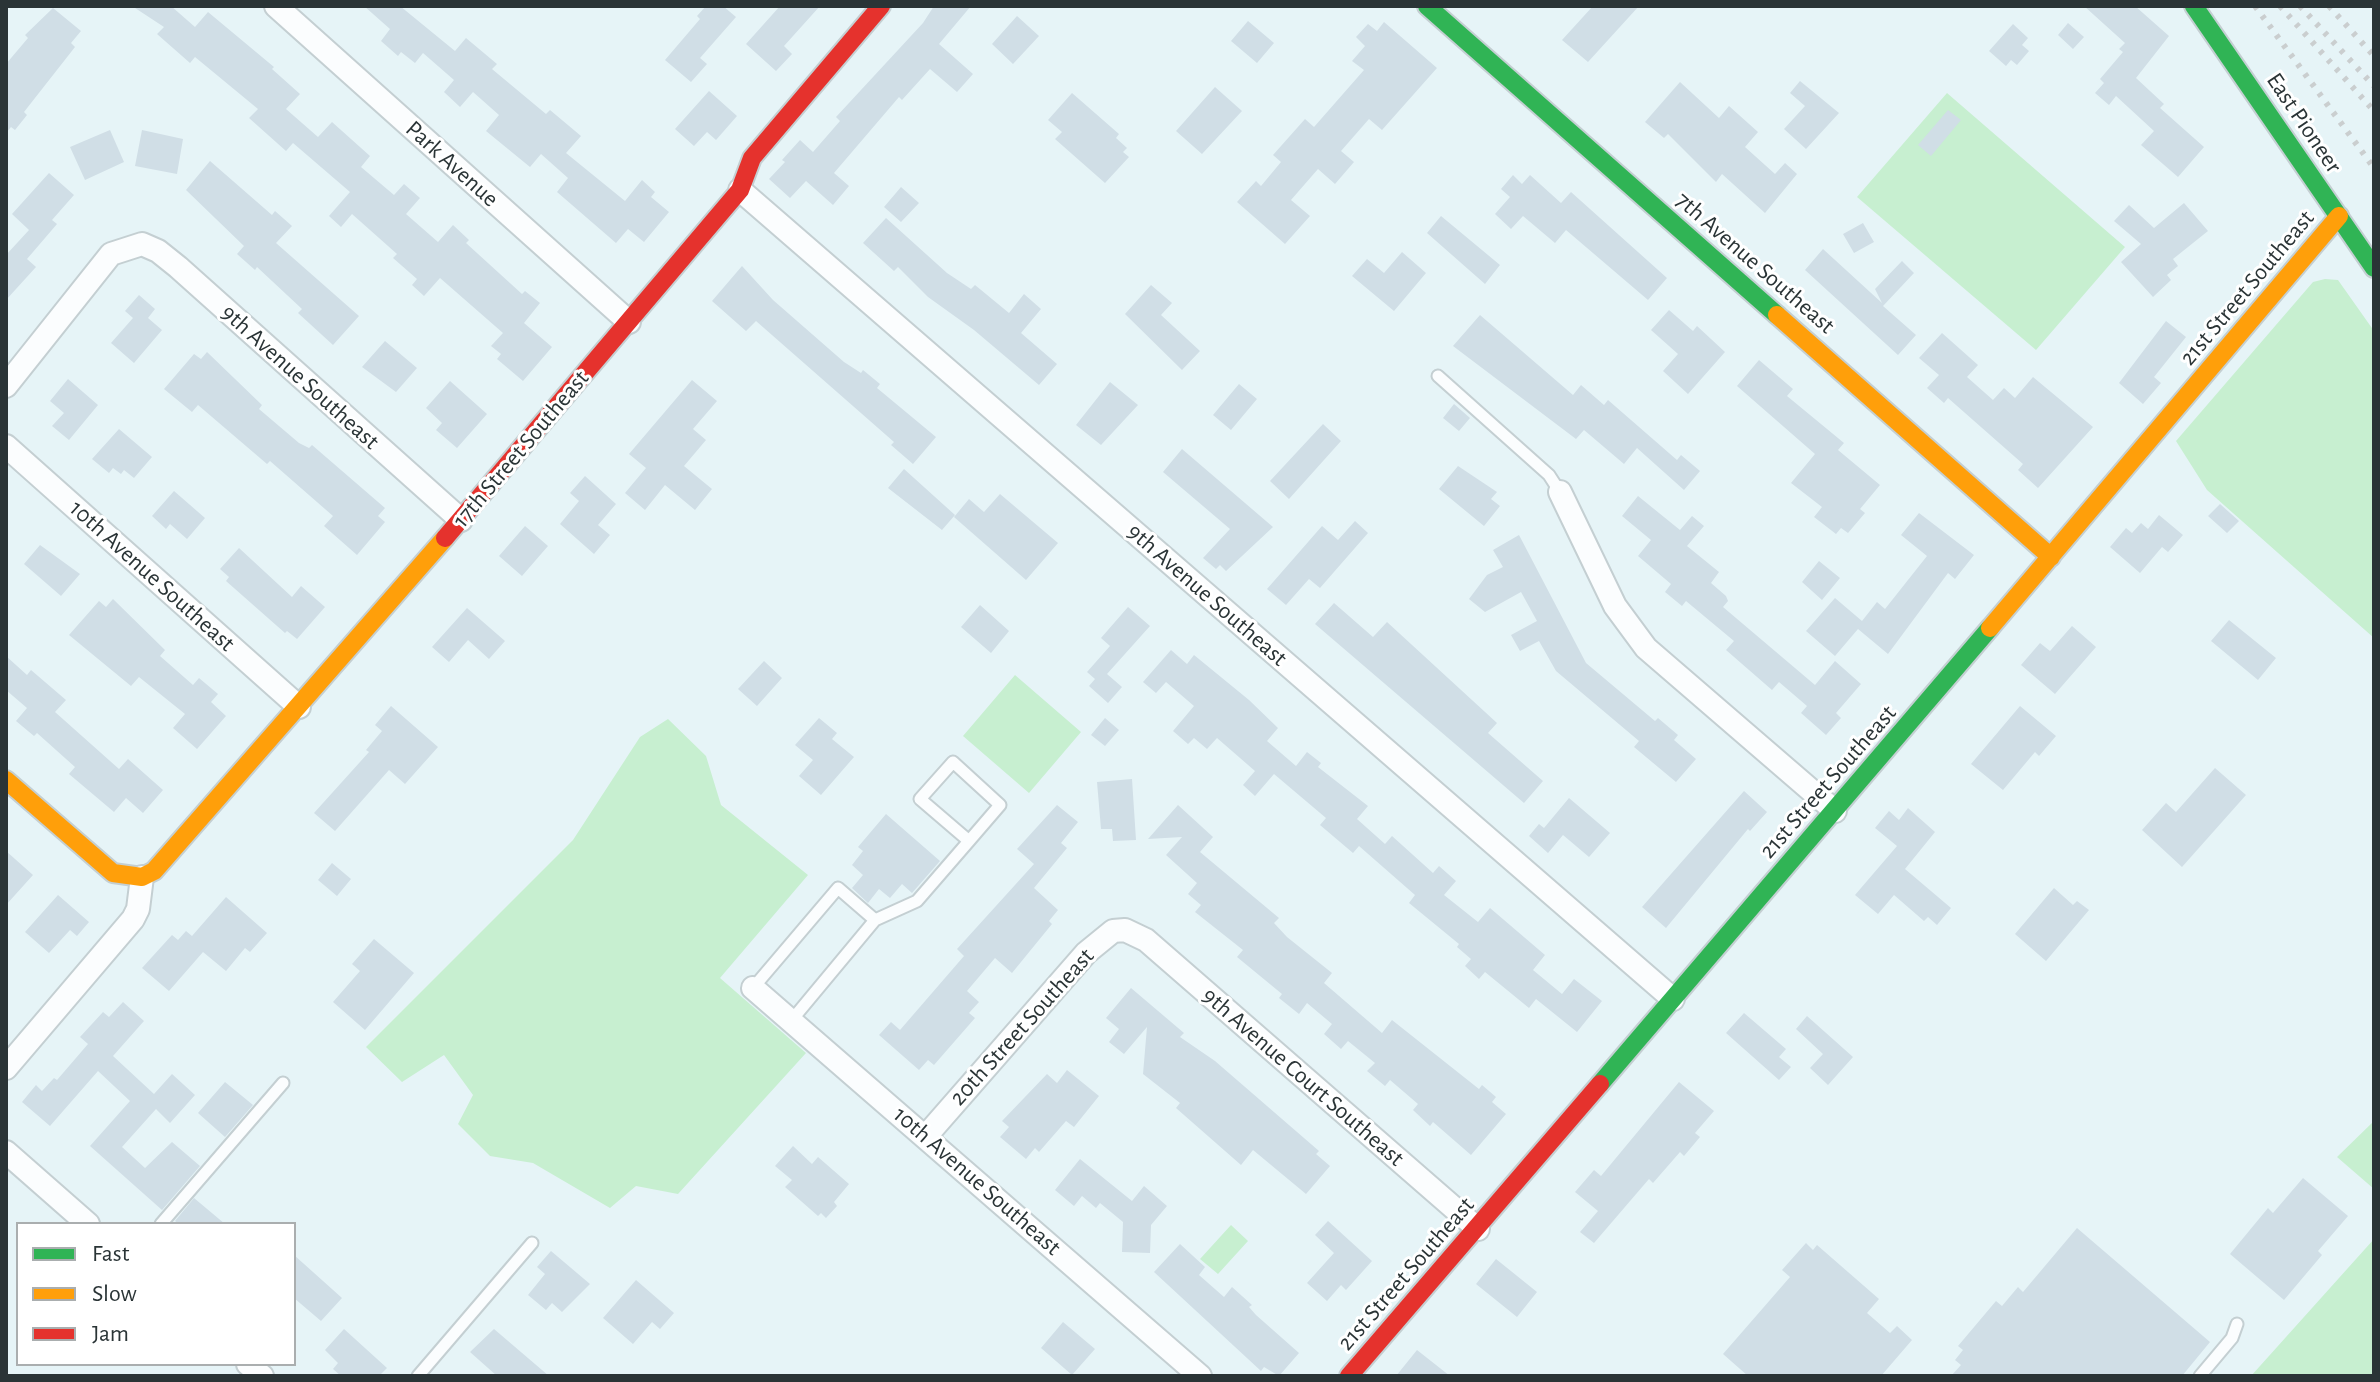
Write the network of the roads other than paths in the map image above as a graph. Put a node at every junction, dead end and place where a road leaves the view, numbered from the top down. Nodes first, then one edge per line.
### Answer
1 (276, 6) edge
2 (881, 6) edge
3 (1427, 6) edge
4 (2194, 6) edge
5 (740, 190) junction
6 (2339, 216) junction
7 (2374, 268) edge
8 (629, 322) junction
9 (1438, 376) dead end
10 (6, 386) edge
11 (6, 446) edge
12 (1560, 492) joint
13 (461, 520) junction
14 (2051, 557) junction
15 (299, 707) junction
16 (6, 780) edge
17 (1835, 811) junction
18 (969, 841) junction
19 (142, 877) junction
20 (875, 920) junction
21 (1125, 930) joint
22 (753, 988) joint
23 (1673, 999) junction
24 (791, 1021) junction
25 (6, 1068) edge
26 (283, 1083) dead end
27 (926, 1136) junction
28 (6, 1152) edge
29 (86, 1222) edge
30 (163, 1222) edge
31 (1478, 1229) junction
32 (532, 1243) dead end
33 (2237, 1324) dead end
34 (418, 1376) edge
35 (1200, 1376) edge
36 (1349, 1376) edge
37 (2200, 1376) edge

1 - 8 street, Park Avenue
2 - 5 street, 17th Street Southeast
3 - 14 street, 7th Avenue Southeast
4 - 6 street, East Pioneer
5 - 8 street, 17th Street Southeast
5 - 23 street, 9th Avenue Southeast
6 - 7 street, East Pioneer
6 - 14 street, 21st Street Southeast
8 - 13 street, 17th Street Southeast
9 - 12 lane
10 - 13 street, 9th Avenue Southeast
11 - 15 street, 10th Avenue Southeast
12 - 17 street
13 - 15 street, 17th Street Southeast
14 - 17 street, 21st Street Southeast
15 - 19 street, 17th Street Southeast
16 - 19 street
17 - 23 street, 21st Street Southeast
18 - 18 lane
18 - 20 lane
19 - 25 street
20 - 22 lane
20 - 24 lane
21 - 27 street, 20th Street Southeast
21 - 31 street, 9th Avenue Court Southeast
22 - 24 street, 10th Avenue Southeast
23 - 31 street, 21st Street Southeast
24 - 27 street, 10th Avenue Southeast
26 - 30 lane
27 - 35 street, 10th Avenue Southeast
28 - 29 street
31 - 36 street, 21st Street Southeast
32 - 34 lane
33 - 37 lane

